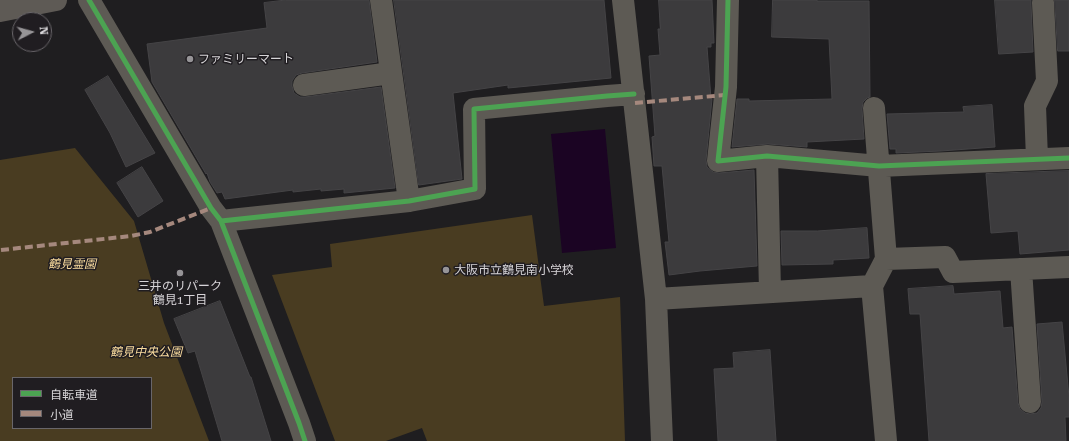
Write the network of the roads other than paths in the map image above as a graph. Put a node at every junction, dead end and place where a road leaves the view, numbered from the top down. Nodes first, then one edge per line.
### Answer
1 (56, 0) edge
2 (89, 0) edge
3 (381, 0) edge
4 (623, 0) edge
5 (728, 0) edge
6 (1043, 3) dead end
7 (0, 11) edge
8 (391, 73) junction
9 (304, 85) dead end
10 (634, 94) junction
11 (874, 108) dead end
12 (767, 156) junction
13 (1069, 158) edge
14 (1037, 159) junction
15 (879, 166) junction
16 (409, 201) junction
17 (221, 221) junction
18 (886, 259) junction
19 (1069, 266) edge
20 (1021, 269) junction
21 (872, 286) junction
22 (770, 292) junction
23 (656, 299) junction
24 (1030, 402) dead end
25 (305, 441) edge
26 (662, 441) edge
27 (886, 441) edge

1 - 7 main road
2 - 17 street
3 - 8 street
4 - 10 street
5 - 12 street
6 - 14 street
8 - 9 street
8 - 16 street
10 - 16 street
10 - 23 street
11 - 15 street
12 - 15 street
12 - 22 street
13 - 14 street
14 - 15 street
15 - 18 street
16 - 17 street
17 - 25 street
18 - 20 street
18 - 21 street
19 - 20 street
20 - 24 street
21 - 22 street
21 - 27 street
22 - 23 street
23 - 26 street

